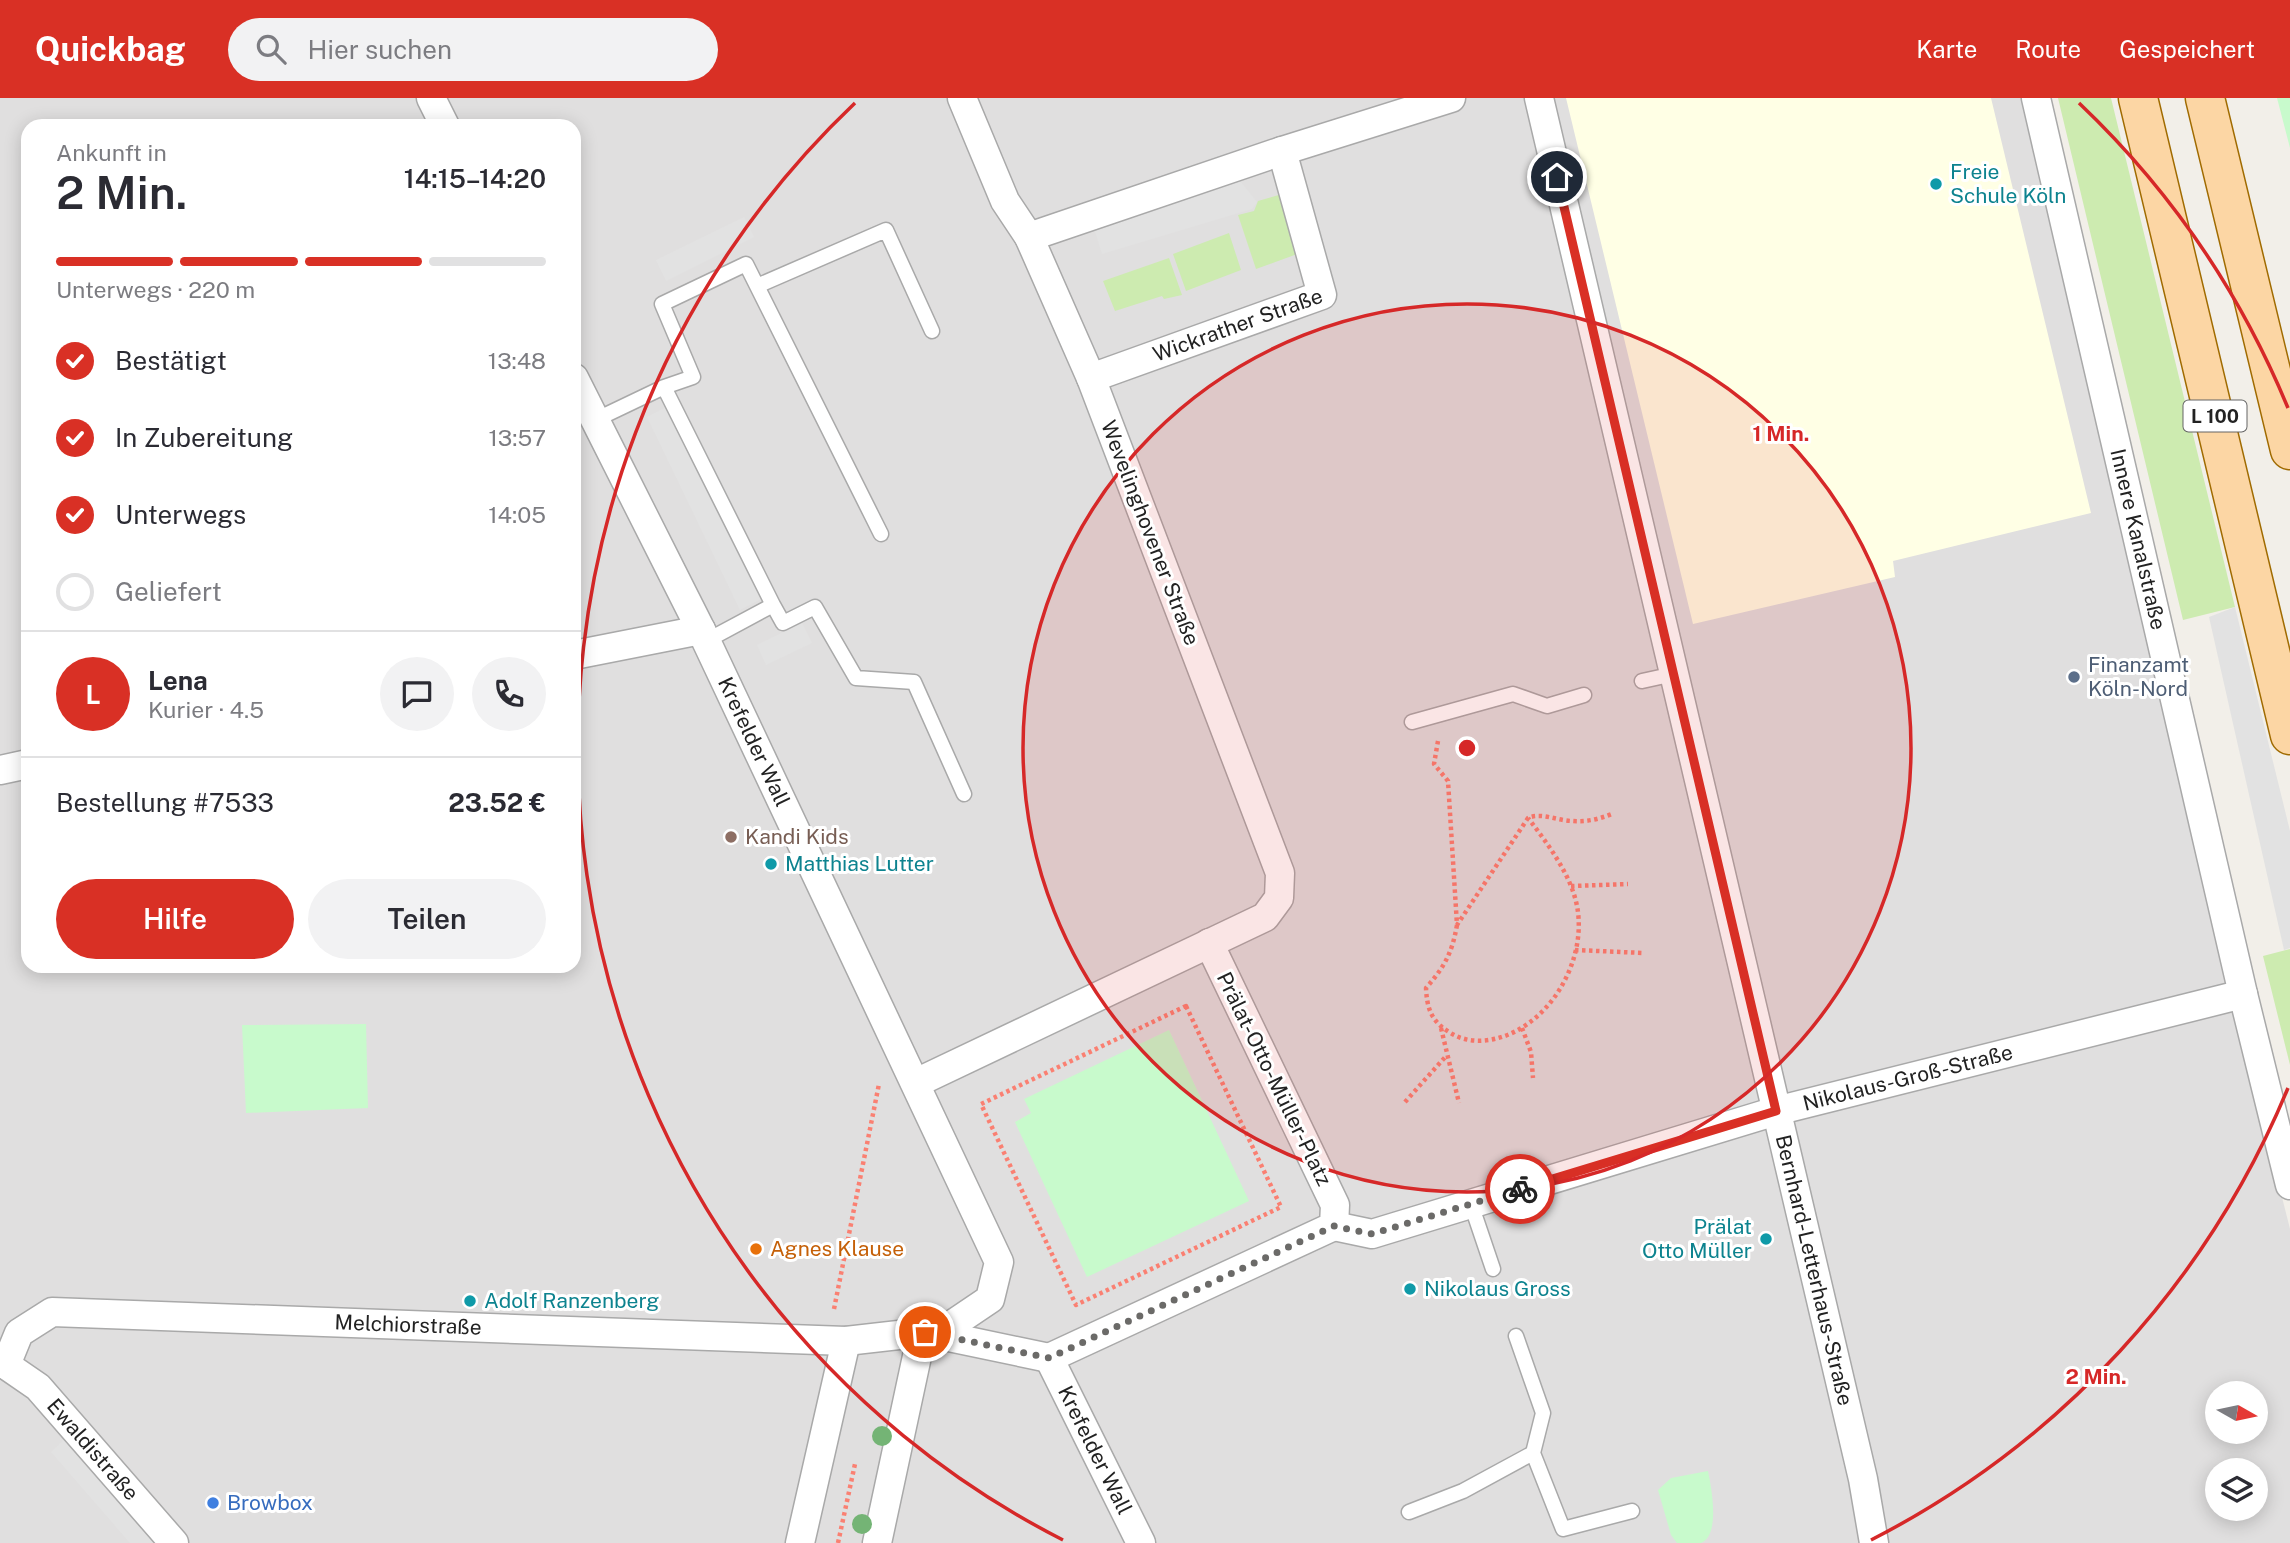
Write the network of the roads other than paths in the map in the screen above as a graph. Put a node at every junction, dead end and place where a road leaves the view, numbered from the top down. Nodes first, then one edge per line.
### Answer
1 (431, 98) edge
2 (962, 98) edge
3 (1451, 98) edge
4 (1539, 98) edge
5 (2036, 98) edge
6 (2138, 98) edge
7 (2205, 98) edge
8 (442, 119) edge
9 (1282, 151) junction
10 (1029, 237) junction
11 (757, 286) junction
12 (932, 331) dead end
13 (1091, 378) junction
14 (664, 387) junction
15 (581, 392) edge
16 (595, 420) junction
17 (2290, 450) edge
18 (881, 534) dead end
19 (774, 605) junction
20 (703, 636) junction
21 (581, 654) edge
22 (1674, 674) junction
23 (1642, 681) dead end
24 (1584, 695) dead end
25 (1412, 722) dead end
26 (2290, 735) edge
27 (21, 766) edge
28 (0, 770) edge
29 (964, 793) dead end
30 (1209, 943) junction
31 (2243, 994) junction
32 (916, 1083) junction
33 (1776, 1111) junction
34 (2290, 1185) edge
35 (1471, 1205) junction
36 (1334, 1226) junction
37 (1493, 1269) dead end
38 (924, 1332) junction
39 (1516, 1336) dead end
40 (837, 1341) junction
41 (1049, 1358) junction
42 (3, 1365) edge
43 (1533, 1453) junction
44 (1632, 1511) dead end
45 (1409, 1512) dead end
46 (174, 1543) edge
47 (800, 1543) edge
48 (877, 1543) edge
49 (1141, 1543) edge
50 (1874, 1543) edge

1 - 8 street
2 - 10 street, Wevelinghovener Straße
3 - 9 street
4 - 22 street, Bernhard-Letterhaus-Straße
5 - 31 street, Innere Kanalstraße
6 - 26 main road, L 100
7 - 17 main road, L 100
9 - 10 street
9 - 13 street, Wickrather Straße
10 - 13 street, Wevelinghovener Straße
11 - 12 lane
11 - 14 lane
11 - 18 lane
13 - 30 street, Wevelinghovener Straße
14 - 16 lane
14 - 19 lane
15 - 16 street, Krefelder Wall
16 - 20 street, Krefelder Wall
19 - 20 lane
19 - 29 lane
20 - 21 street
20 - 32 street, Krefelder Wall
22 - 23 lane
22 - 33 street, Bernhard-Letterhaus-Straße
24 - 25 lane
27 - 28 street
30 - 32 street
30 - 36 street, Prälat-Otto-Müller-Platz
31 - 33 street, Nikolaus-Groß-Straße
31 - 34 street, Innere Kanalstraße
32 - 38 street, Krefelder Wall
33 - 35 street, Nikolaus-Groß-Straße
33 - 50 street, Bernhard-Letterhaus-Straße
35 - 36 street, Nikolaus-Groß-Straße
35 - 37 lane
36 - 41 street
38 - 40 street, Melchiorstraße
38 - 41 street
38 - 48 street
39 - 43 lane
40 - 42 street, Melchiorstraße
40 - 47 street
41 - 49 street, Krefelder Wall
42 - 46 street, Ewaldistraße
43 - 44 lane
43 - 45 lane

